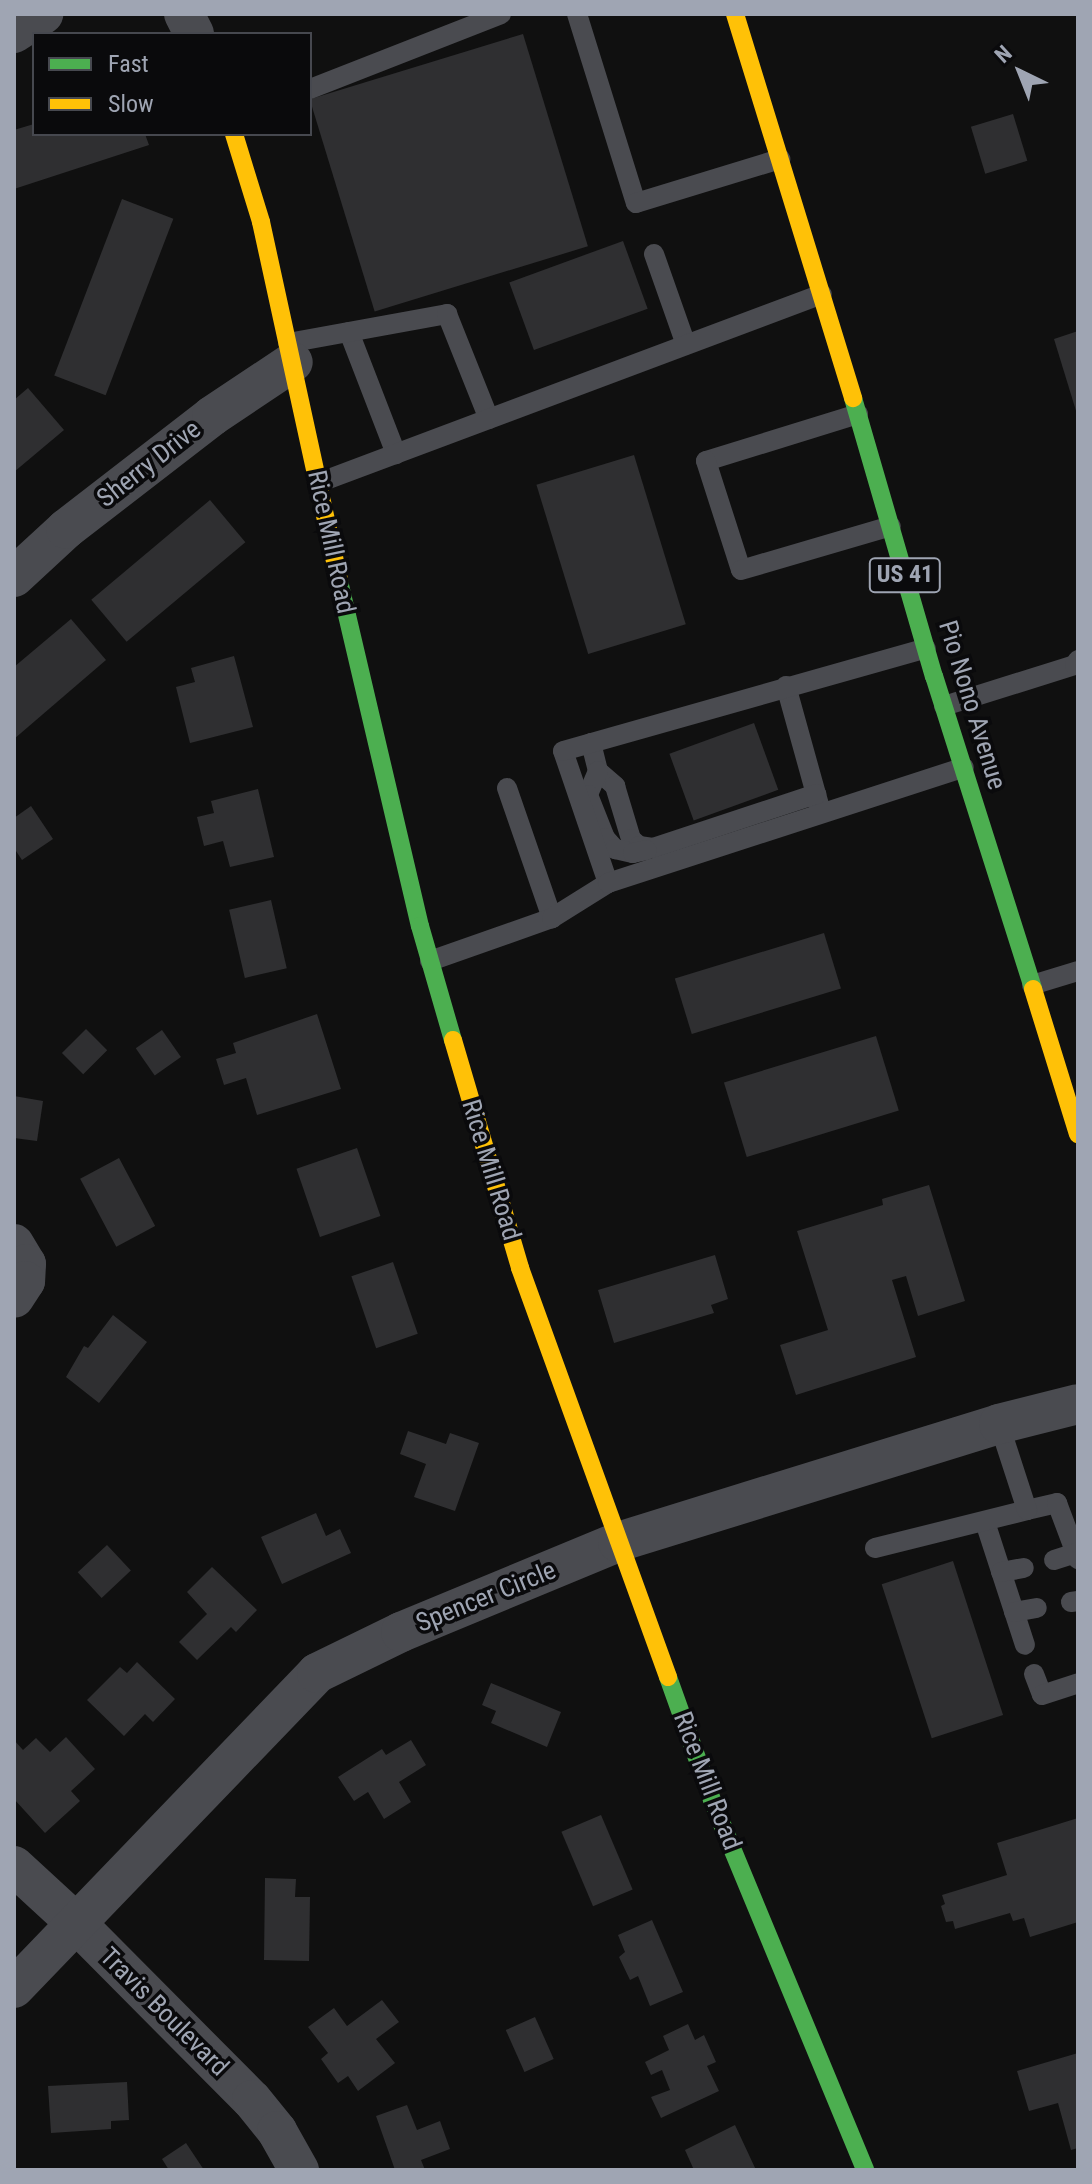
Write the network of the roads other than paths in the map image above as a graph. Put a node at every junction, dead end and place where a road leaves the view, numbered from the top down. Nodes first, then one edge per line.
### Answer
1 (43, 14) edge
2 (184, 14) edge
3 (501, 14) edge
4 (577, 14) edge
5 (735, 14) edge
6 (193, 32) edge
7 (14, 33) edge
8 (312, 88) edge
9 (235, 136) edge
10 (780, 159) junction
11 (654, 254) dead end
12 (822, 294) junction
13 (349, 332) junction
14 (686, 345) junction
15 (291, 352) junction
16 (858, 414) junction
17 (489, 419) junction
18 (396, 454) junction
19 (318, 483) junction
20 (891, 526) junction
21 (14, 577) edge
22 (1078, 639) edge
23 (926, 648) junction
24 (1077, 664) edge
25 (786, 686) junction
26 (944, 706) junction
27 (591, 743) junction
28 (964, 767) junction
29 (507, 788) dead end
30 (816, 794) junction
31 (822, 814) junction
32 (608, 883) junction
33 (552, 918) junction
34 (430, 961) junction
35 (1078, 971) edge
36 (1032, 985) junction
37 (1078, 1134) edge
38 (14, 1244) edge
39 (14, 1298) edge
40 (1078, 1404) edge
41 (999, 1424) junction
42 (1027, 1510) junction
43 (985, 1522) junction
44 (618, 1542) junction
45 (875, 1548) dead end
46 (1077, 1556) edge
47 (1054, 1560) dead end
48 (1024, 1568) dead end
49 (1001, 1572) junction
50 (1037, 1608) dead end
51 (1014, 1612) junction
52 (1025, 1645) dead end
53 (1034, 1674) dead end
54 (1078, 1683) edge
55 (14, 1866) edge
56 (77, 1924) junction
57 (14, 1988) edge
58 (299, 2170) edge
59 (865, 2170) edge

1 - 7 street
2 - 6 street
3 - 8 lane
4 - 10 lane
5 - 10 street, Pio Nono Avenue / US 41
9 - 15 street, Rice Mill Road
10 - 12 street, Pio Nono Avenue / US 41
11 - 14 lane
12 - 14 lane
12 - 16 street, Pio Nono Avenue / US 41
13 - 15 lane
13 - 17 lane
13 - 18 lane
14 - 17 lane
15 - 19 street, Rice Mill Road
15 - 21 street, Sherry Drive
16 - 20 street, Pio Nono Avenue / US 41
16 - 20 lane
17 - 18 lane
18 - 19 lane
19 - 34 street, Rice Mill Road
20 - 23 street, Pio Nono Avenue / US 41
22 - 24 lane
23 - 25 lane
23 - 26 street, Pio Nono Avenue / US 41
24 - 26 lane
25 - 27 lane
25 - 30 lane
26 - 28 street, Pio Nono Avenue / US 41
27 - 30 lane
27 - 32 lane
28 - 31 lane
28 - 36 street, Pio Nono Avenue / US 41
29 - 33 lane
30 - 31 lane
31 - 32 lane
32 - 33 lane
33 - 34 lane
34 - 44 street, Rice Mill Road
35 - 36 lane
36 - 37 street, Pio Nono Avenue / US 41
38 - 39 street
40 - 41 street, Spencer Circle
41 - 42 lane
41 - 44 street, Spencer Circle
42 - 43 lane
42 - 46 lane
43 - 45 lane
43 - 49 lane
44 - 56 street, Spencer Circle
44 - 59 street, Rice Mill Road
46 - 47 lane
48 - 49 lane
49 - 51 lane
50 - 51 lane
51 - 52 lane
53 - 54 lane
55 - 56 street, Travis Boulevard
56 - 57 street, Spencer Circle
56 - 58 street, Travis Boulevard

